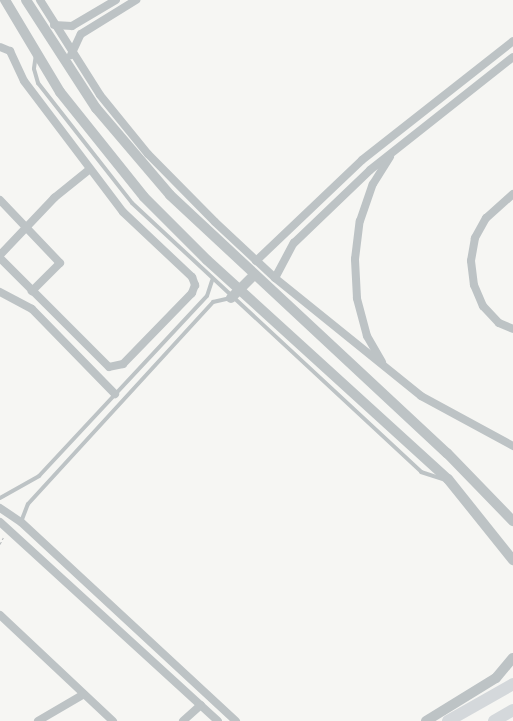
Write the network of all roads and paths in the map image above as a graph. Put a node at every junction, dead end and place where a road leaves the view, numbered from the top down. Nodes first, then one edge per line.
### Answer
1 (5, 0) edge
2 (26, 0) edge
3 (40, 0) edge
4 (116, 0) edge
5 (136, 0) edge
6 (54, 26) junction
7 (513, 41) edge
8 (0, 47) edge
9 (36, 54) junction
10 (72, 54) junction
11 (513, 57) edge
12 (393, 151) junction
13 (90, 169) junction
14 (513, 194) edge
15 (0, 200) edge
16 (25, 226) junction
17 (0, 256) edge
18 (256, 261) junction
19 (254, 275) junction
20 (275, 278) junction
21 (212, 281) junction
22 (240, 289) junction
23 (32, 291) junction
24 (0, 292) edge
25 (231, 298) junction
26 (513, 329) edge
27 (384, 366) junction
28 (115, 394) junction
29 (429, 437) junction
30 (513, 446) edge
31 (419, 452) junction
32 (447, 453) junction
33 (437, 468) junction
34 (448, 479) junction
35 (0, 498) edge
36 (0, 508) edge
37 (513, 521) edge
38 (0, 522) edge
39 (21, 522) junction
40 (513, 560) edge
41 (0, 615) edge
42 (513, 658) edge
43 (513, 684) edge
44 (84, 694) junction
45 (201, 705) junction
46 (513, 710) edge
47 (38, 721) edge
48 (114, 721) edge
49 (183, 721) edge
50 (218, 721) edge
51 (236, 721) edge
52 (426, 721) edge
53 (448, 721) edge
54 (494, 721) edge

1 - 9 street
2 - 19 street
3 - 6 street
4 - 6 street
5 - 10 street
6 - 10 street
7 - 18 street
8 - 13 street
9 - 21 lane
9 - 22 street
10 - 18 street
11 - 12 street
12 - 20 street
12 - 27 street
13 - 16 street
13 - 23 street
14 - 26 street
15 - 16 street
16 - 17 street
16 - 23 street
17 - 23 street
18 - 20 street
19 - 22 street
19 - 29 street
20 - 27 street
21 - 25 lane
21 - 28 lane
22 - 25 street
22 - 31 street
24 - 28 street
25 - 34 lane
25 - 39 lane
27 - 30 street
28 - 35 lane
29 - 31 street
29 - 32 street
31 - 33 street
32 - 33 street
32 - 37 street
33 - 34 street
34 - 40 street
36 - 39 street
38 - 45 street
39 - 51 street
41 - 44 street
42 - 52 street
43 - 53 main road
44 - 47 street
44 - 48 street
45 - 49 street
45 - 50 street
46 - 54 main road

